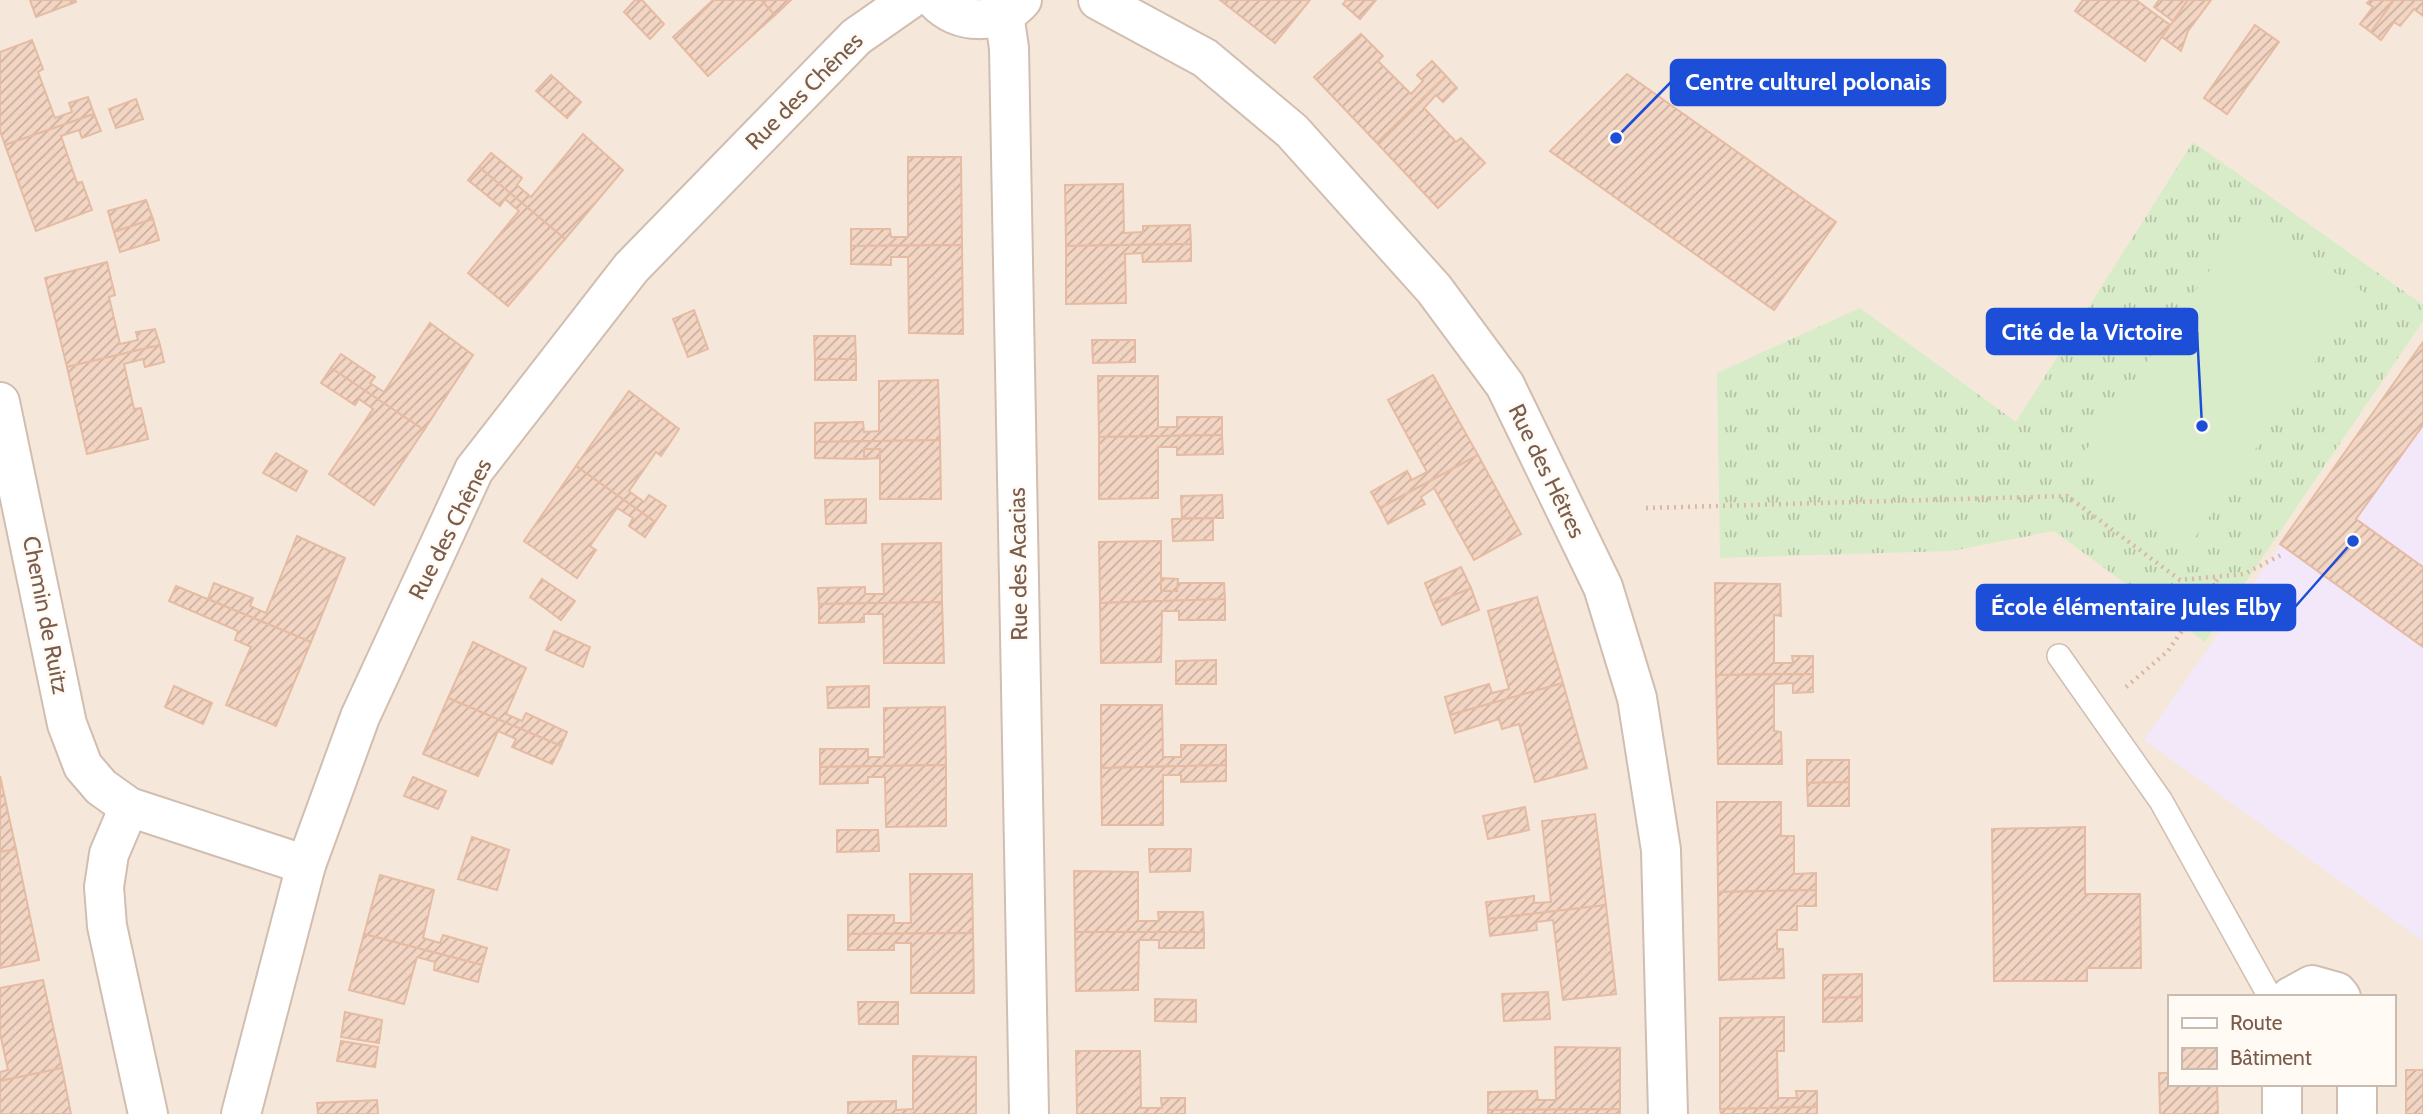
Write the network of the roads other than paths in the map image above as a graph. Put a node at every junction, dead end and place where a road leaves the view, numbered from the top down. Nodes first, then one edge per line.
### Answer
1 (909, 0) edge
2 (936, 0) edge
3 (1098, 0) edge
4 (1013, 7) edge
5 (0, 402) edge
6 (2059, 656) dead end
7 (129, 807) junction
8 (306, 864) junction
9 (2269, 995) edge
10 (2294, 995) edge
11 (2339, 995) edge
12 (2282, 1086) edge
13 (2357, 1086) edge
14 (148, 1114) edge
15 (241, 1114) edge
16 (1029, 1114) edge
17 (1668, 1114) edge
18 (2282, 1114) edge
19 (2357, 1114) edge

1 - 8 street, Rue des Chênes
2 - 4 street
3 - 17 street, Rue des Hêtres
4 - 16 street, Rue des Acacias
5 - 7 street, Chemin de Ruitz
6 - 9 lane
7 - 8 street, Chemin de Ruitz
7 - 14 street
8 - 15 street, Rue des Chênes
10 - 11 street
12 - 18 street
13 - 19 street

